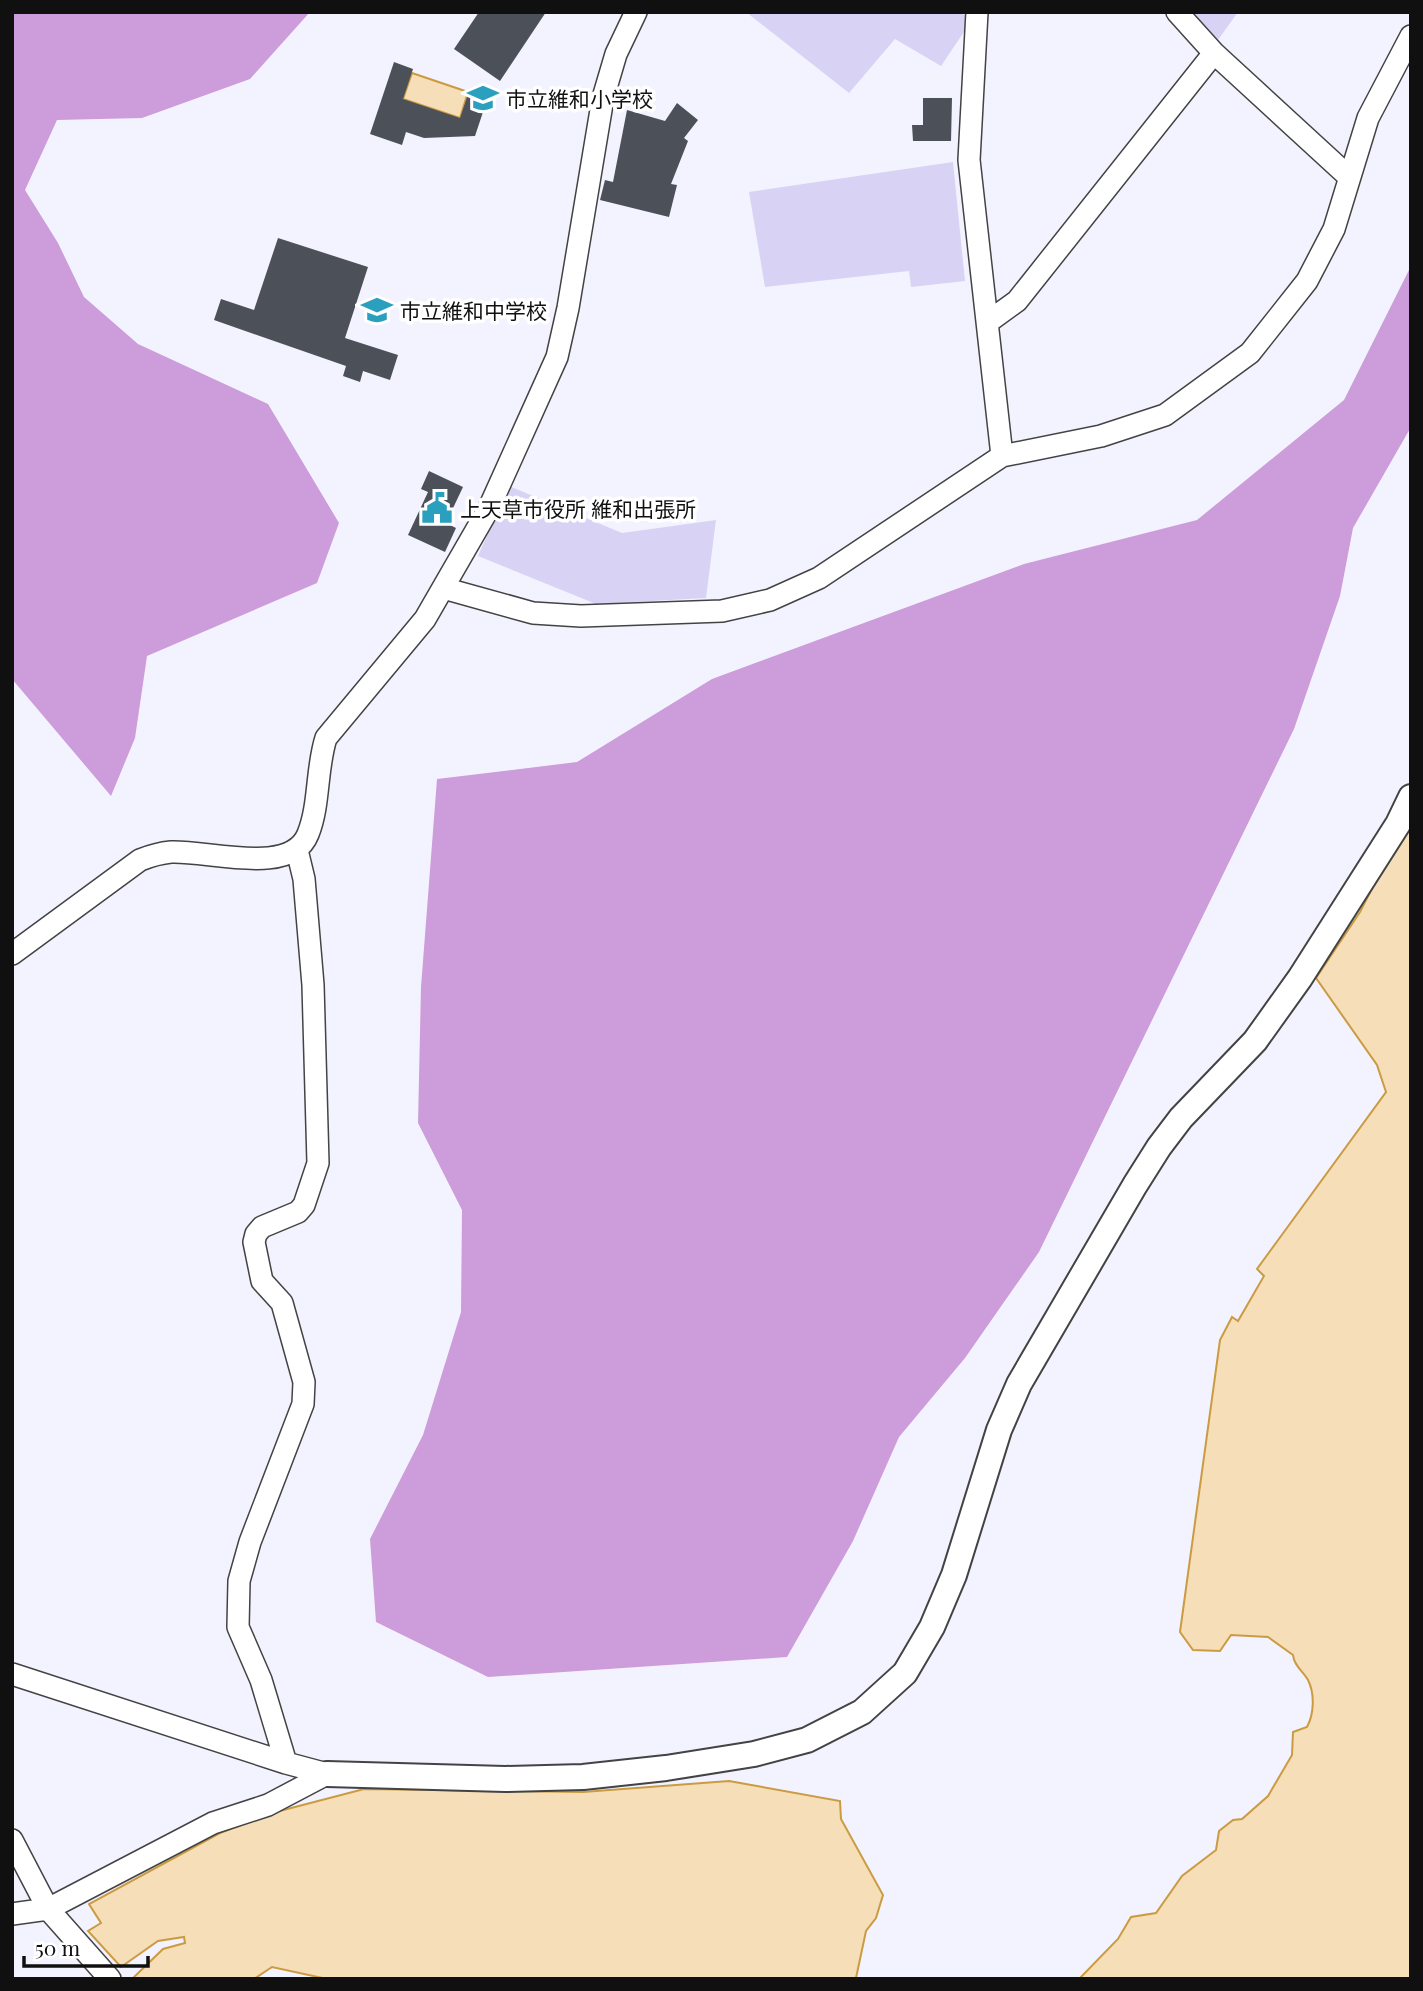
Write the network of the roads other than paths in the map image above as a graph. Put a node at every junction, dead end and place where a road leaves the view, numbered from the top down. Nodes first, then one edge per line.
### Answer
1 (636, 12) edge
2 (977, 12) edge
3 (1177, 12) edge
4 (1411, 36) edge
5 (1214, 52) junction
6 (1349, 177) junction
7 (988, 322) junction
8 (1002, 456) junction
9 (443, 588) junction
10 (1411, 797) edge
11 (297, 850) junction
12 (12, 954) edge
13 (12, 1674) edge
14 (286, 1763) junction
15 (327, 1774) junction
16 (12, 1840) edge
17 (18, 1863) edge
18 (48, 1909) junction
19 (12, 1914) edge
20 (110, 1979) edge

1 - 9 street
2 - 7 street
3 - 5 street
4 - 6 street
5 - 6 street
5 - 7 street
6 - 8 street
7 - 8 street
8 - 9 street
9 - 11 street
10 - 15 street
11 - 12 street
11 - 14 street
13 - 14 street
14 - 15 street
15 - 18 street
16 - 17 street
17 - 18 street
18 - 19 street
18 - 20 street

